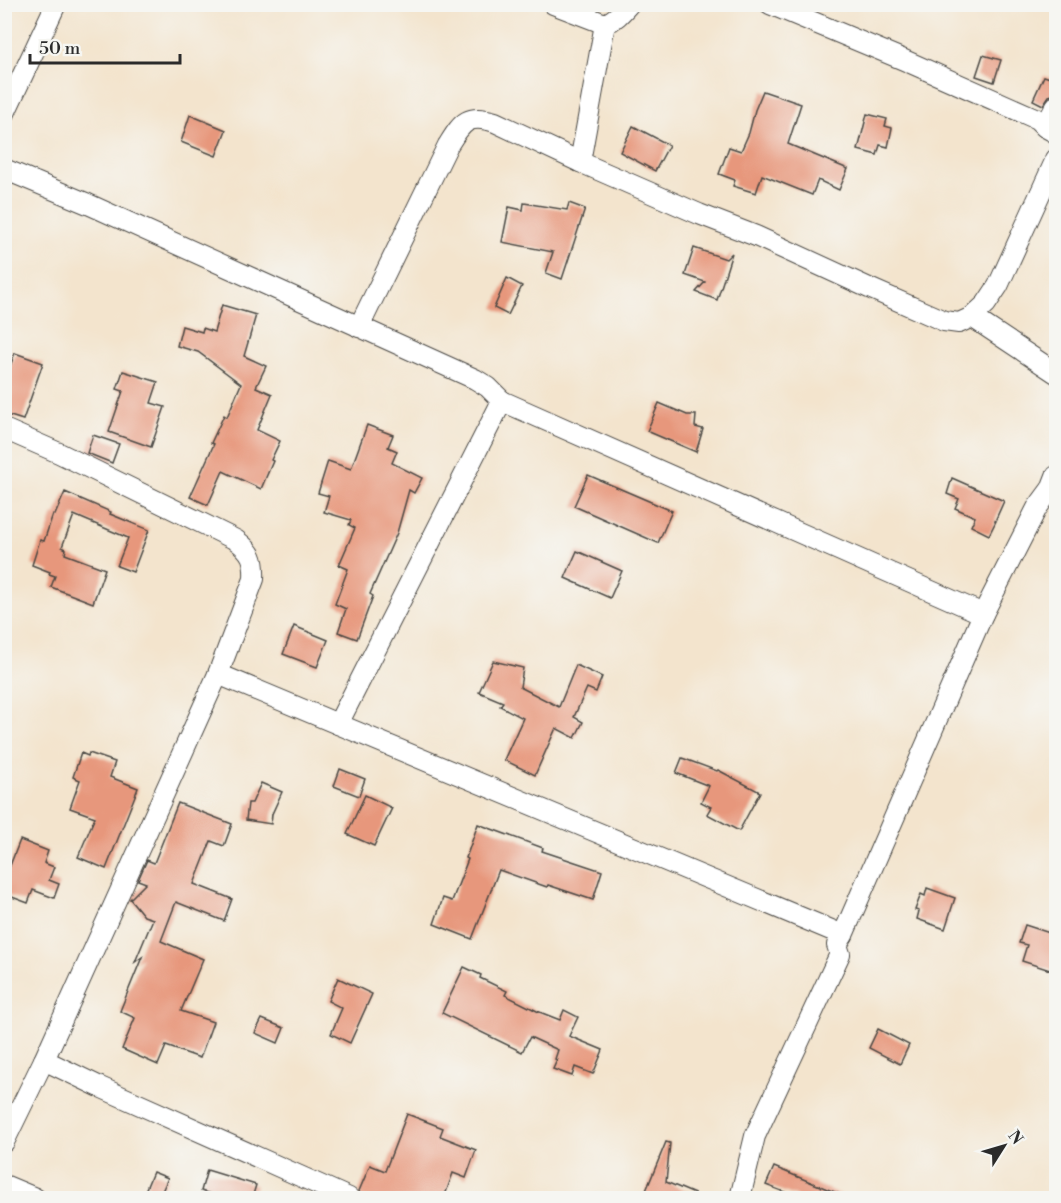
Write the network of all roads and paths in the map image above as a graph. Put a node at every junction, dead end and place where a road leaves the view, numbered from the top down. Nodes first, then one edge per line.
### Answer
1 (56, 4) edge
2 (553, 4) edge
3 (629, 4) edge
4 (770, 4) edge
5 (605, 24) junction
6 (1056, 106) edge
7 (4, 115) edge
8 (1051, 130) edge
9 (1056, 159) edge
10 (580, 162) junction
11 (4, 169) edge
12 (972, 317) junction
13 (359, 327) junction
14 (1056, 373) edge
15 (502, 401) junction
16 (4, 429) edge
17 (1056, 476) edge
18 (983, 614) junction
19 (218, 674) junction
20 (338, 724) junction
21 (843, 935) junction
22 (44, 1060) junction
23 (4, 1142) edge
24 (4, 1185) edge
25 (35, 1198) edge
26 (350, 1198) edge
27 (740, 1198) edge

1 - 7 street
2 - 5 street
3 - 5 street
4 - 8 street
5 - 10 street
6 - 8 street
9 - 12 street
10 - 12 street
10 - 13 street
11 - 13 street
12 - 14 street
13 - 15 street
15 - 18 street
15 - 20 street
16 - 19 street
17 - 18 street
18 - 21 street
19 - 20 street
19 - 22 street
20 - 21 street
21 - 27 street
22 - 23 street
22 - 26 street
24 - 25 street

